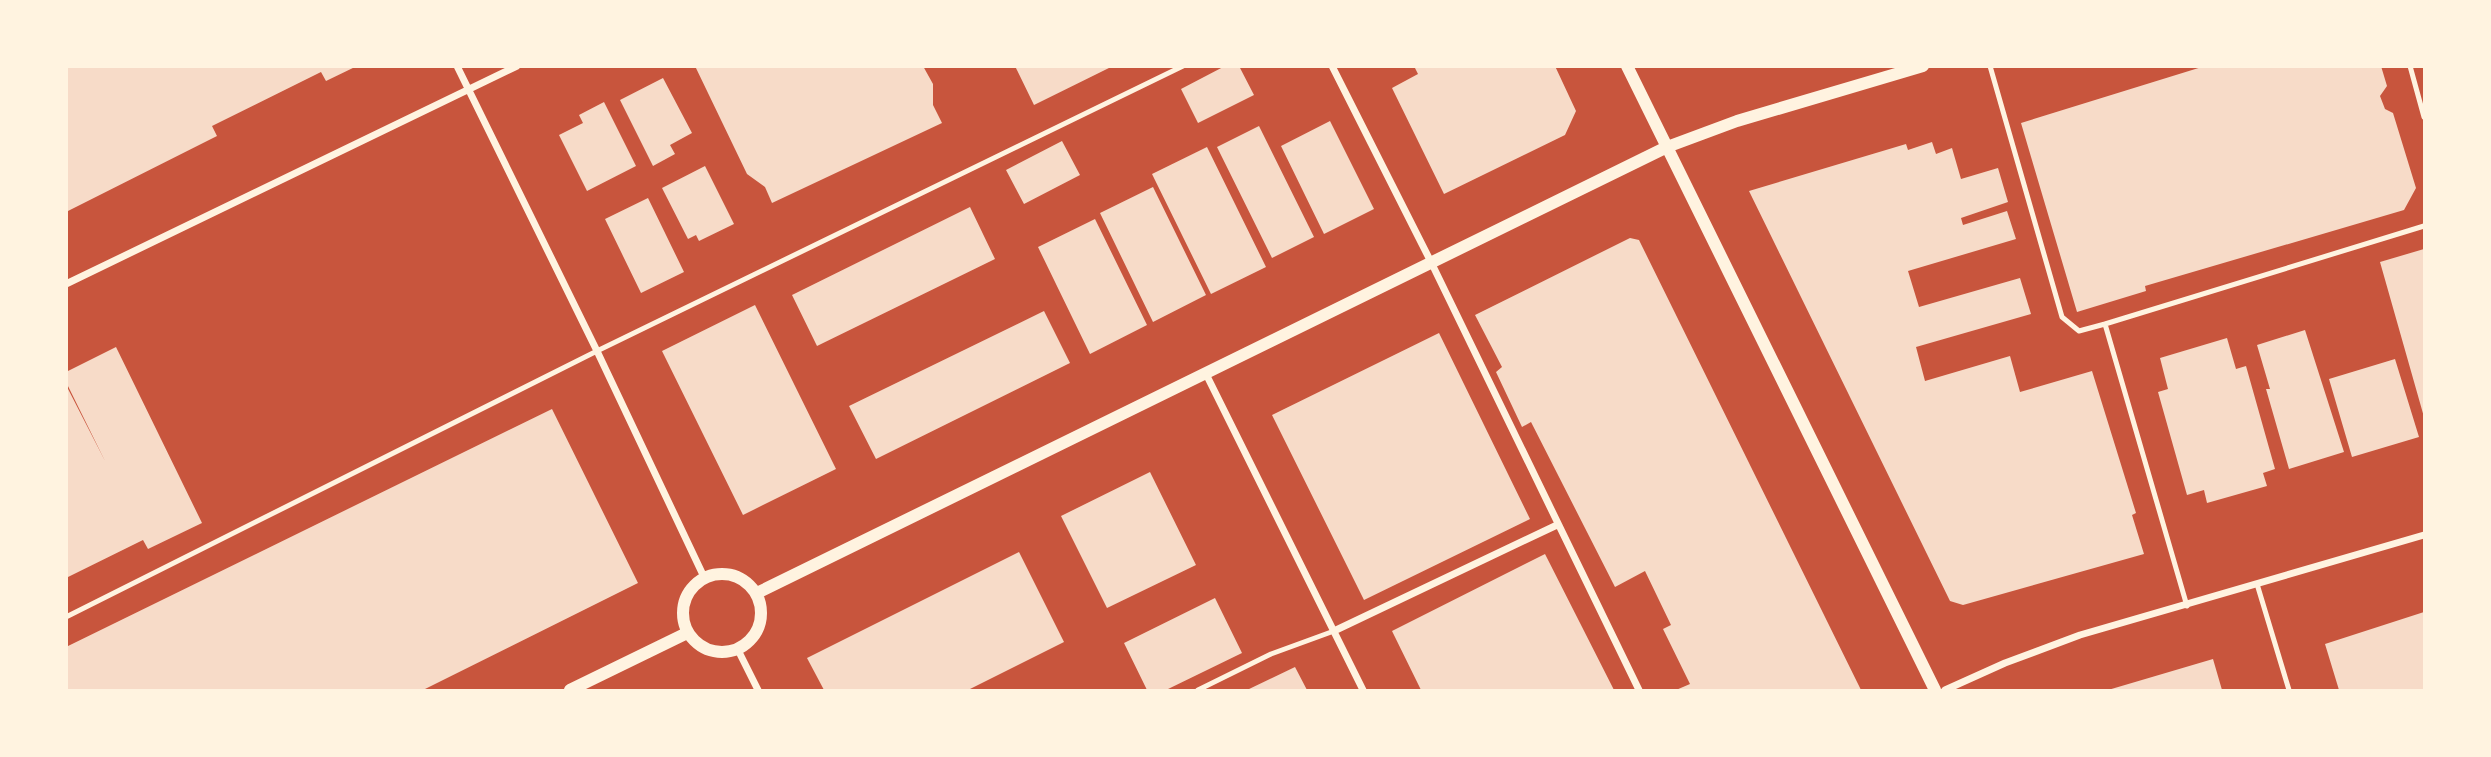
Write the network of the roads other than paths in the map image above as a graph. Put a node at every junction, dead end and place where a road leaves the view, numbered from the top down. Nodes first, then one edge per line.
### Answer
1 (457, 66) edge
2 (517, 66) edge
3 (1183, 66) edge
4 (1332, 66) edge
5 (1627, 66) edge
6 (1923, 66) edge
7 (1990, 66) edge
8 (2410, 66) edge
9 (469, 90) junction
10 (2424, 117) edge
11 (1667, 147) junction
12 (2424, 226) edge
13 (1432, 262) junction
14 (66, 284) edge
15 (2105, 324) junction
16 (597, 351) junction
17 (1206, 374) junction
18 (1557, 525) junction
19 (2424, 535) edge
20 (704, 577) junction
21 (2258, 584) junction
22 (757, 593) junction
23 (2187, 606) junction
24 (66, 617) edge
25 (1334, 631) junction
26 (687, 633) junction
27 (737, 650) junction
28 (570, 691) edge
29 (758, 691) edge
30 (1199, 691) edge
31 (1363, 691) edge
32 (1639, 691) edge
33 (1935, 691) edge
34 (1945, 691) edge
35 (2289, 691) edge

1 - 9 street
2 - 9 street
3 - 16 lane
4 - 13 street
5 - 11 street
6 - 11 street
7 - 15 lane
8 - 10 lane
9 - 14 street
9 - 16 street
11 - 13 street
11 - 33 street
12 - 15 lane
13 - 17 street
13 - 18 street
15 - 23 lane
16 - 20 street
16 - 24 lane
17 - 22 street
17 - 25 street
18 - 25 street
18 - 32 street
19 - 21 street
20 - 22 street
20 - 26 street
21 - 23 street
21 - 35 lane
22 - 27 street
23 - 34 street
25 - 30 lane
25 - 31 street
26 - 27 street
26 - 28 street
27 - 29 street

